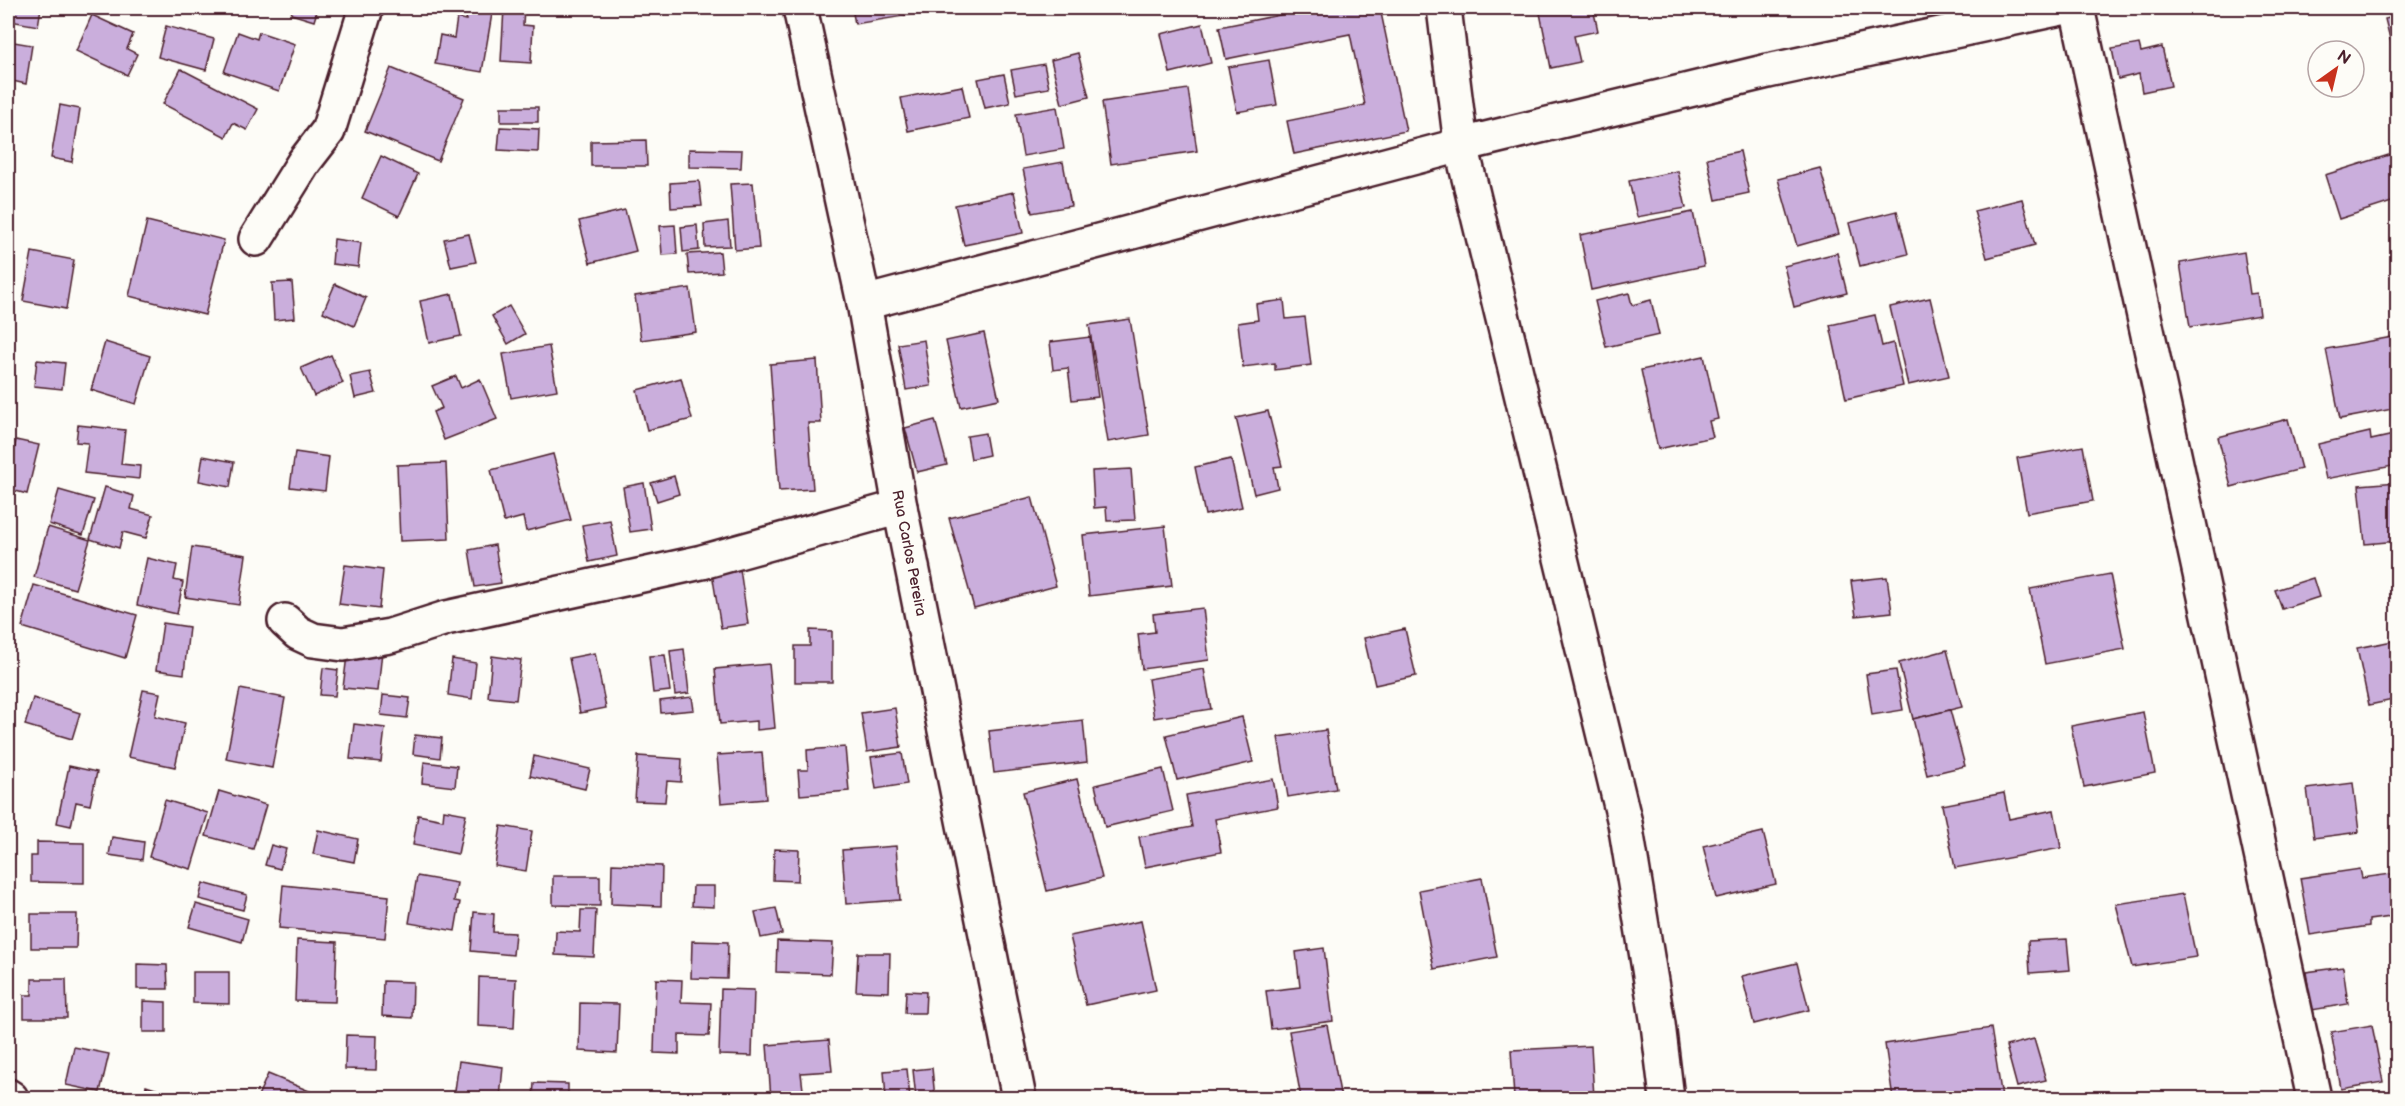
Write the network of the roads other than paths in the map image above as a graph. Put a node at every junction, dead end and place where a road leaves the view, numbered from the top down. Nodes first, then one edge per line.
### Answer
1 (366, 8) edge
2 (801, 8) edge
3 (1443, 8) edge
4 (2061, 8) edge
5 (2077, 8) edge
6 (1461, 145) junction
7 (256, 239) dead end
8 (864, 303) junction
9 (900, 507) junction
10 (285, 621) dead end
11 (1019, 1098) edge
12 (1667, 1098) edge
13 (2314, 1098) edge

1 - 7 street
2 - 8 street, Rua Carlos Pereira
3 - 6 street
4 - 6 street
5 - 13 street
6 - 8 street
6 - 12 street
8 - 9 street, Rua Carlos Pereira
9 - 10 street
9 - 11 street, Rua Carlos Pereira

